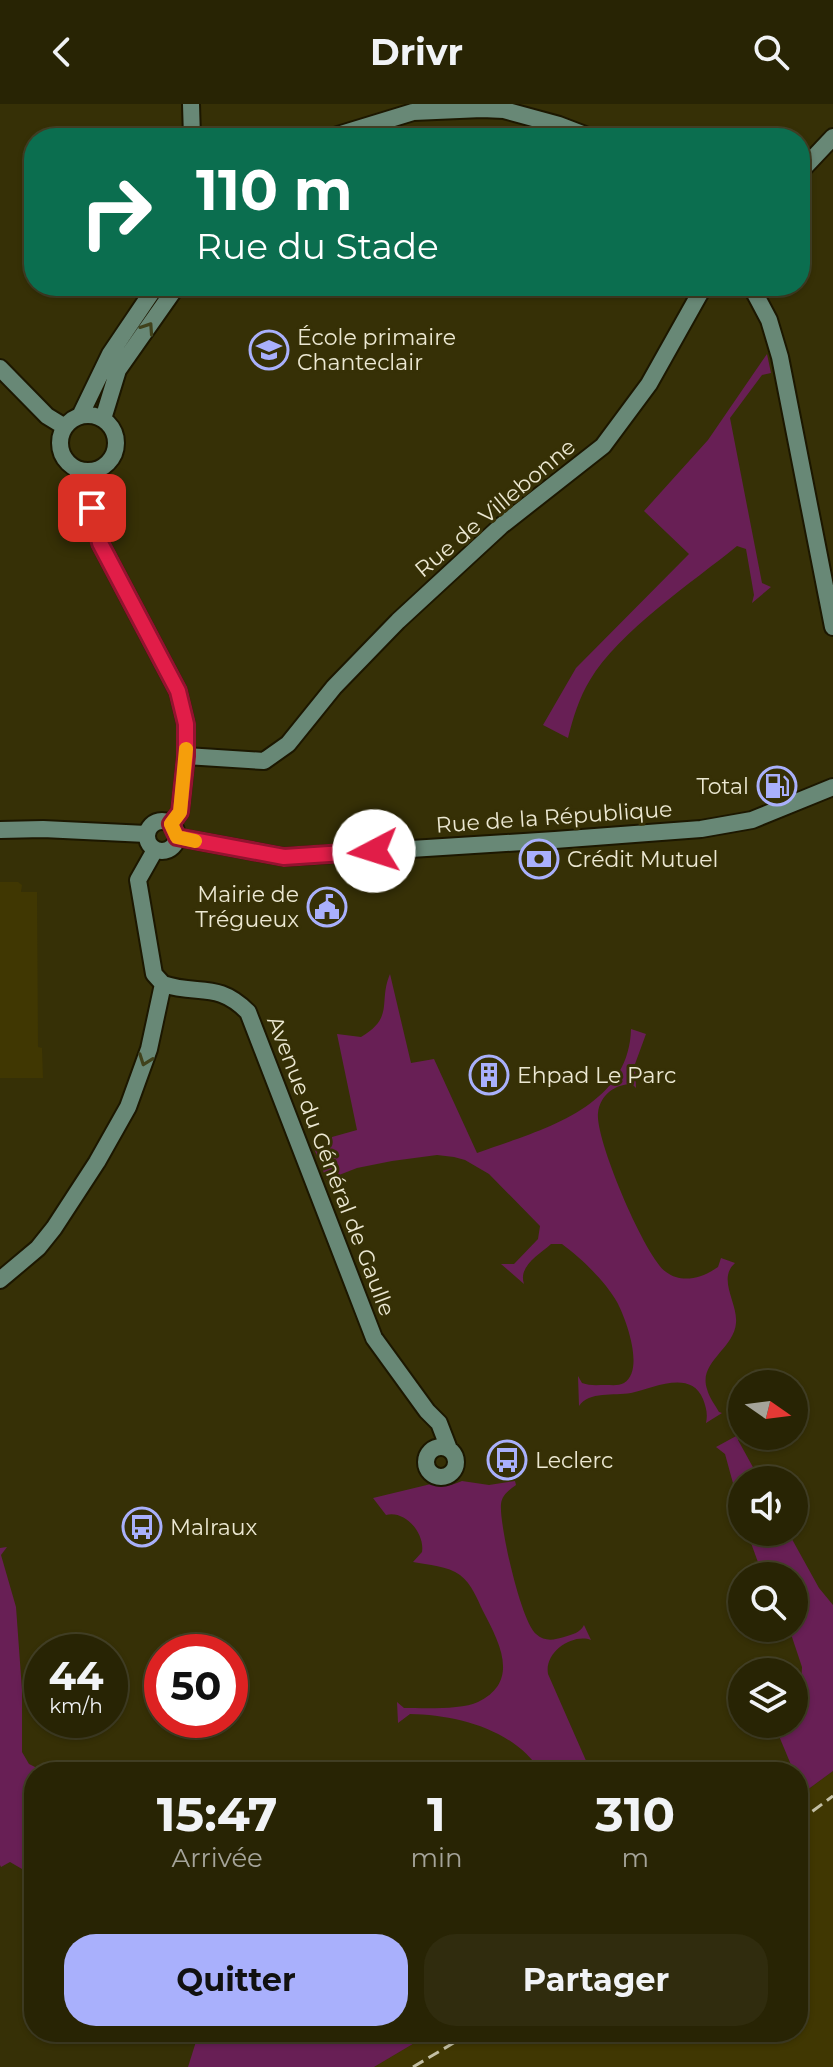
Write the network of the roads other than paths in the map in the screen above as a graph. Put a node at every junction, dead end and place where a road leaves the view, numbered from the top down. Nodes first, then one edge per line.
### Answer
1 (191, 104) edge
2 (192, 128) edge
3 (361, 128) edge
4 (567, 128) edge
5 (833, 137) edge
6 (810, 161) edge
7 (149, 296) edge
8 (170, 296) edge
9 (698, 296) edge
10 (756, 296) edge
11 (0, 368) edge
12 (80, 416) junction
13 (103, 419) junction
14 (65, 427) junction
15 (77, 469) junction
16 (99, 469) junction
17 (92, 508) junction
18 (833, 627) edge
19 (186, 756) junction
20 (833, 787) edge
21 (0, 830) edge
22 (174, 831) junction
23 (146, 834) junction
24 (155, 850) junction
25 (163, 984) junction
26 (0, 1280) edge
27 (444, 1448) dead end

1 - 2 street
3 - 4 street
5 - 6 street
7 - 12 street
13 -> 8 street
9 - 19 street, Rue de Villebonne
10 - 18 street
11 - 14 street
12 - 13 street
12 - 14 street
13 - 16 street
14 - 15 street
15 - 16 street
15 - 17 street
16 - 17 street
17 - 19 street
19 - 22 street
20 - 22 street, Rue de la République
21 - 23 street
22 - 23 street
22 - 24 street
23 - 24 street
24 - 25 street
25 -> 26 street
25 - 27 street, Avenue du Général de Gaulle

